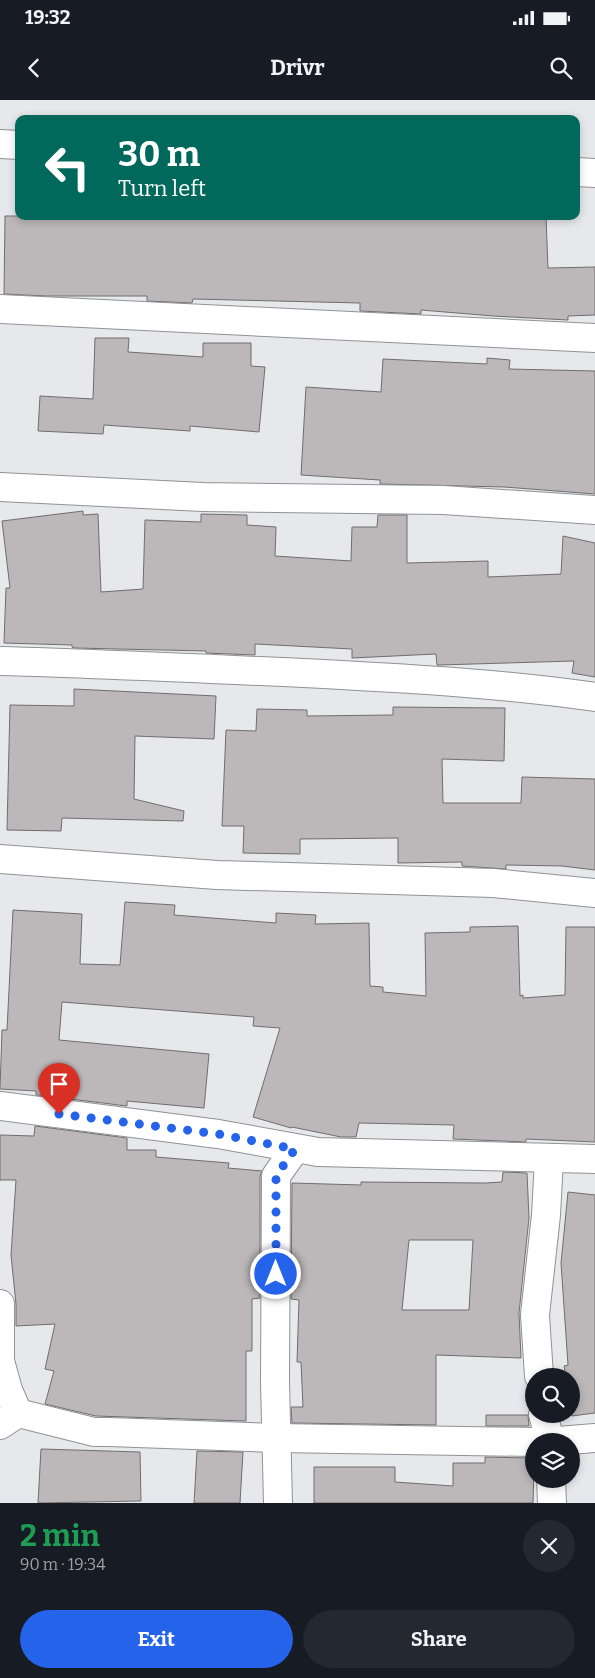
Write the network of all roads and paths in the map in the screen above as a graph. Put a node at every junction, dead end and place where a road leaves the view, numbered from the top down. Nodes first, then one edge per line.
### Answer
1 (0, 144) edge
2 (15, 145) edge
3 (580, 172) edge
4 (595, 173) edge
5 (0, 309) edge
6 (595, 338) edge
7 (0, 488) edge
8 (595, 510) edge
9 (0, 661) edge
10 (595, 697) edge
11 (0, 860) edge
12 (595, 893) edge
13 (0, 1106) edge
14 (295, 1149) junction
15 (549, 1159) junction
16 (595, 1159) edge
17 (0, 1314) edge
18 (538, 1368) edge
19 (9, 1419) edge
20 (276, 1438) junction
21 (595, 1438) edge
22 (580, 1439) edge
23 (525, 1442) edge
24 (551, 1488) edge
25 (278, 1503) edge
26 (552, 1503) edge

1 - 2 street
3 - 4 street
5 - 6 street
7 - 8 street
9 - 10 street
11 - 12 street
13 - 14 street
14 - 15 street
14 - 20 street
15 - 16 street
15 - 18 street
17 - 19 street
19 - 20 street
20 - 23 street
20 - 25 street
21 - 22 street
24 - 26 street

